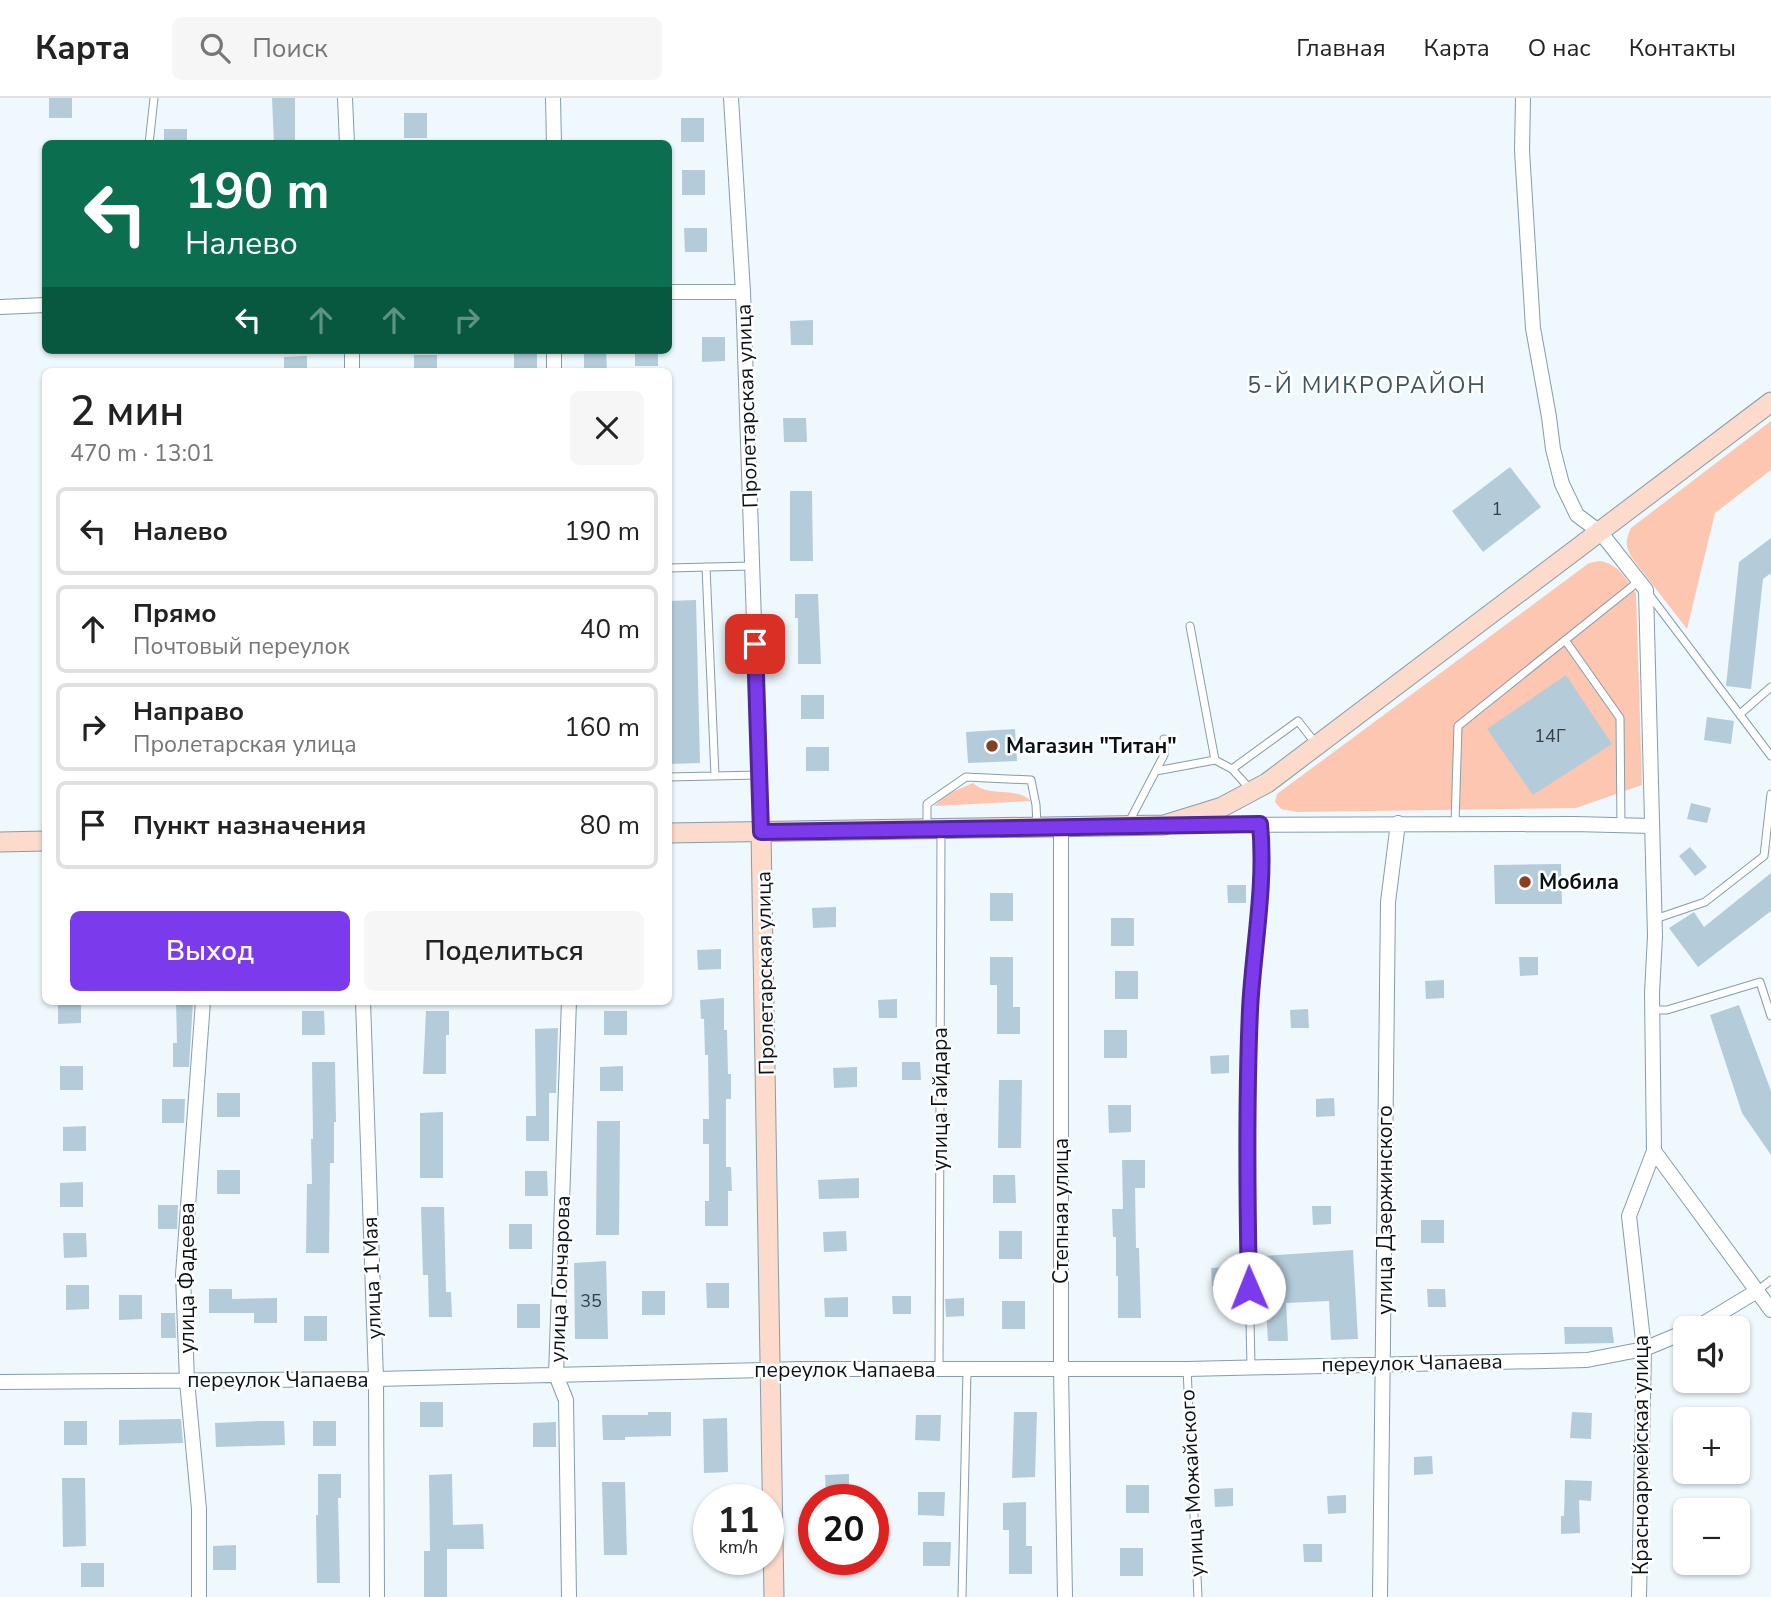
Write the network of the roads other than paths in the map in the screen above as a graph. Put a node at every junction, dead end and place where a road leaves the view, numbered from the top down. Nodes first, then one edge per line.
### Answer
1 (153, 98) edge
2 (345, 98) edge
3 (553, 98) edge
4 (731, 98) edge
5 (1523, 98) edge
6 (149, 140) edge
7 (347, 140) edge
8 (554, 140) edge
9 (672, 292) edge
10 (743, 292) junction
11 (42, 305) edge
12 (0, 307) edge
13 (1771, 402) edge
14 (1601, 533) junction
15 (752, 566) junction
16 (706, 567) junction
17 (672, 568) edge
18 (1642, 586) junction
19 (1190, 626) dead end
20 (1565, 640) junction
21 (1771, 687) edge
22 (1740, 714) junction
23 (1164, 739) dead end
24 (1317, 746) junction
25 (1771, 756) edge
26 (1215, 760) junction
27 (1232, 769) junction
28 (1156, 771) junction
29 (760, 775) junction
30 (715, 776) junction
31 (672, 777) edge
32 (1252, 792) junction
33 (1771, 794) edge
34 (1398, 823) junction
35 (1260, 824) junction
36 (1455, 824) junction
37 (1164, 825) junction
38 (1621, 825) junction
39 (1061, 826) junction
40 (1127, 826) junction
41 (1652, 826) junction
42 (1037, 827) junction
43 (934, 829) junction
44 (761, 832) junction
45 (672, 833) edge
46 (42, 841) edge
47 (0, 842) edge
48 (1654, 919) junction
49 (203, 1005) edge
50 (363, 1005) edge
51 (569, 1005) edge
52 (1652, 1010) junction
53 (1771, 1016) edge
54 (1654, 1151) junction
55 (1771, 1280) edge
56 (1757, 1291) junction
57 (1771, 1310) edge
58 (1716, 1316) edge
59 (1673, 1337) edge
60 (1644, 1349) junction
61 (1384, 1364) junction
62 (1251, 1367) junction
63 (939, 1369) junction
64 (1187, 1369) junction
65 (967, 1370) junction
66 (1061, 1370) junction
67 (772, 1371) junction
68 (556, 1375) junction
69 (376, 1379) junction
70 (187, 1381) junction
71 (0, 1382) edge
72 (199, 1597) edge
73 (377, 1597) edge
74 (569, 1597) edge
75 (774, 1597) edge
76 (962, 1597) edge
77 (1065, 1597) edge
78 (1198, 1597) edge
79 (1380, 1597) edge
80 (1639, 1597) edge

1 - 6 lane
2 - 7 street
3 - 8 street
4 - 10 street, Пролетарская улица
5 - 14 street
9 - 10 street
10 - 15 street, Пролетарская улица
11 - 12 street
13 - 14 main road
14 - 18 street
14 - 24 main road
15 - 16 lane
15 - 29 street, Пролетарская улица
16 - 17 lane
16 - 30 lane
18 - 20 lane
18 - 22 lane
18 - 41 street
19 - 26 lane
20 - 36 lane
20 - 38 lane
21 - 22 lane
22 - 25 lane
23 - 28 lane
24 - 27 lane
24 - 32 main road
26 - 27 lane
26 - 28 lane
27 - 32 lane
28 - 40 lane
29 - 30 lane
29 - 44 street, Пролетарская улица
30 - 31 lane
32 - 37 main road
33 - 48 lane
34 - 35 street
34 - 36 street
34 - 61 street, улица Дзержинского
35 - 37 street
35 - 62 lane
36 - 38 street
37 - 40 main road
38 - 41 street
39 - 40 main road
39 - 42 main road
39 - 66 street, Степная улица
41 - 48 street
42 - 43 main road
42 - 43 lane, улица Гайдара
43 - 44 main road
43 - 63 lane, улица Гайдара
44 - 45 main road
44 - 67 main road, Пролетарская улица
46 - 47 main road
48 - 52 street
49 - 70 street, улица Фадеева
50 - 69 street, улица 1 Мая
51 - 68 street, улица Гончарова
52 - 53 lane
52 - 54 street
54 - 56 street
54 - 60 street, Красноармейская улица
55 - 56 lane
56 - 57 street
56 - 58 street
59 - 60 street, переулок Чапаева
60 - 61 street, переулок Чапаева
60 - 80 street, Красноармейская улица
61 - 62 street, переулок Чапаева
61 - 79 street, улица Дзержинского
62 - 64 street, переулок Чапаева
63 - 65 street, переулок Чапаева
63 - 67 street, переулок Чапаева
64 - 66 street, переулок Чапаева
64 - 78 lane, улица Можайского
65 - 66 street, переулок Чапаева
65 - 76 lane
66 - 77 street, Степная улица
67 - 68 street, переулок Чапаева
67 - 75 main road, Пролетарская улица
68 - 69 street, переулок Чапаева
68 - 74 street, улица Гончарова
69 - 70 street, переулок Чапаева
69 - 73 street, улица 1 Мая
70 - 71 street, переулок Чапаева
70 - 72 street, улица Фадеева

